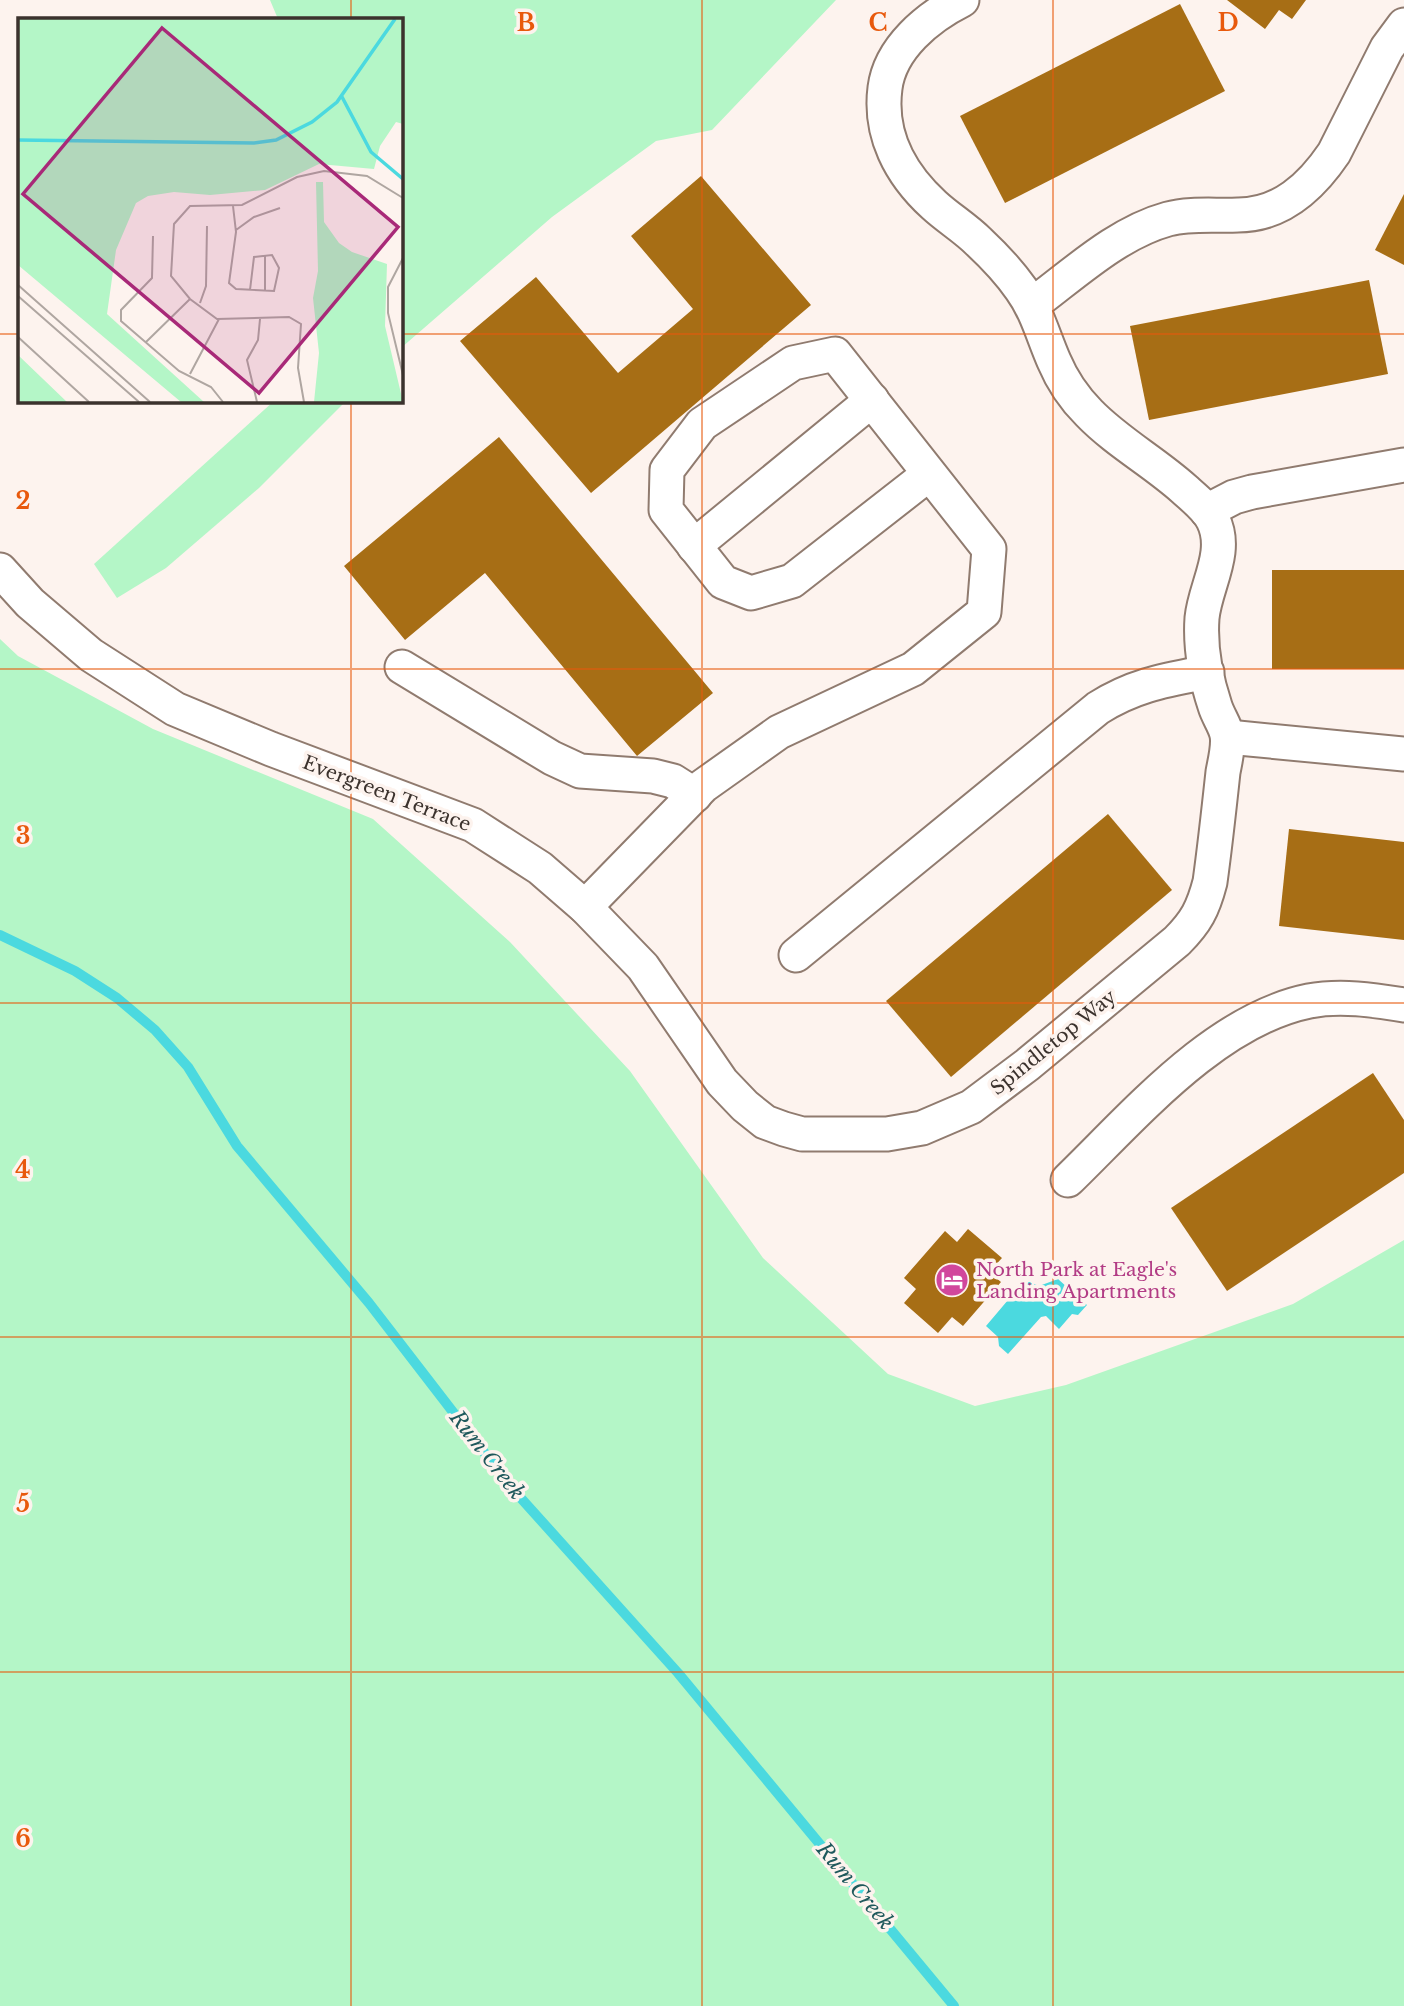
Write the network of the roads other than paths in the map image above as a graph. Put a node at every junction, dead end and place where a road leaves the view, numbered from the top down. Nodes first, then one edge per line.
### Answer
1 (962, 0) edge
2 (1404, 25) edge
3 (1032, 305) junction
4 (872, 401) junction
5 (1404, 466) edge
6 (929, 474) junction
7 (1207, 511) junction
8 (694, 546) junction
9 (0, 570) edge
10 (402, 667) dead end
11 (1207, 672) junction
12 (1228, 737) junction
13 (1404, 754) edge
14 (695, 795) junction
15 (585, 907) junction
16 (796, 955) dead end
17 (1404, 1005) edge
18 (722, 1082) joint
19 (1068, 1180) dead end

1 - 3 street, Spindletop Way
2 - 3 street
3 - 7 street, Spindletop Way
4 - 6 street
4 - 8 street
4 - 8 street
5 - 7 street
6 - 8 street
6 - 14 street
7 - 11 street, Spindletop Way
9 - 15 street, Evergreen Terrace
10 - 14 street
11 - 12 street, Spindletop Way
11 - 16 street
12 - 13 street
12 - 18 street, Spindletop Way
14 - 15 street
15 - 18 street, Evergreen Terrace
17 - 19 street

